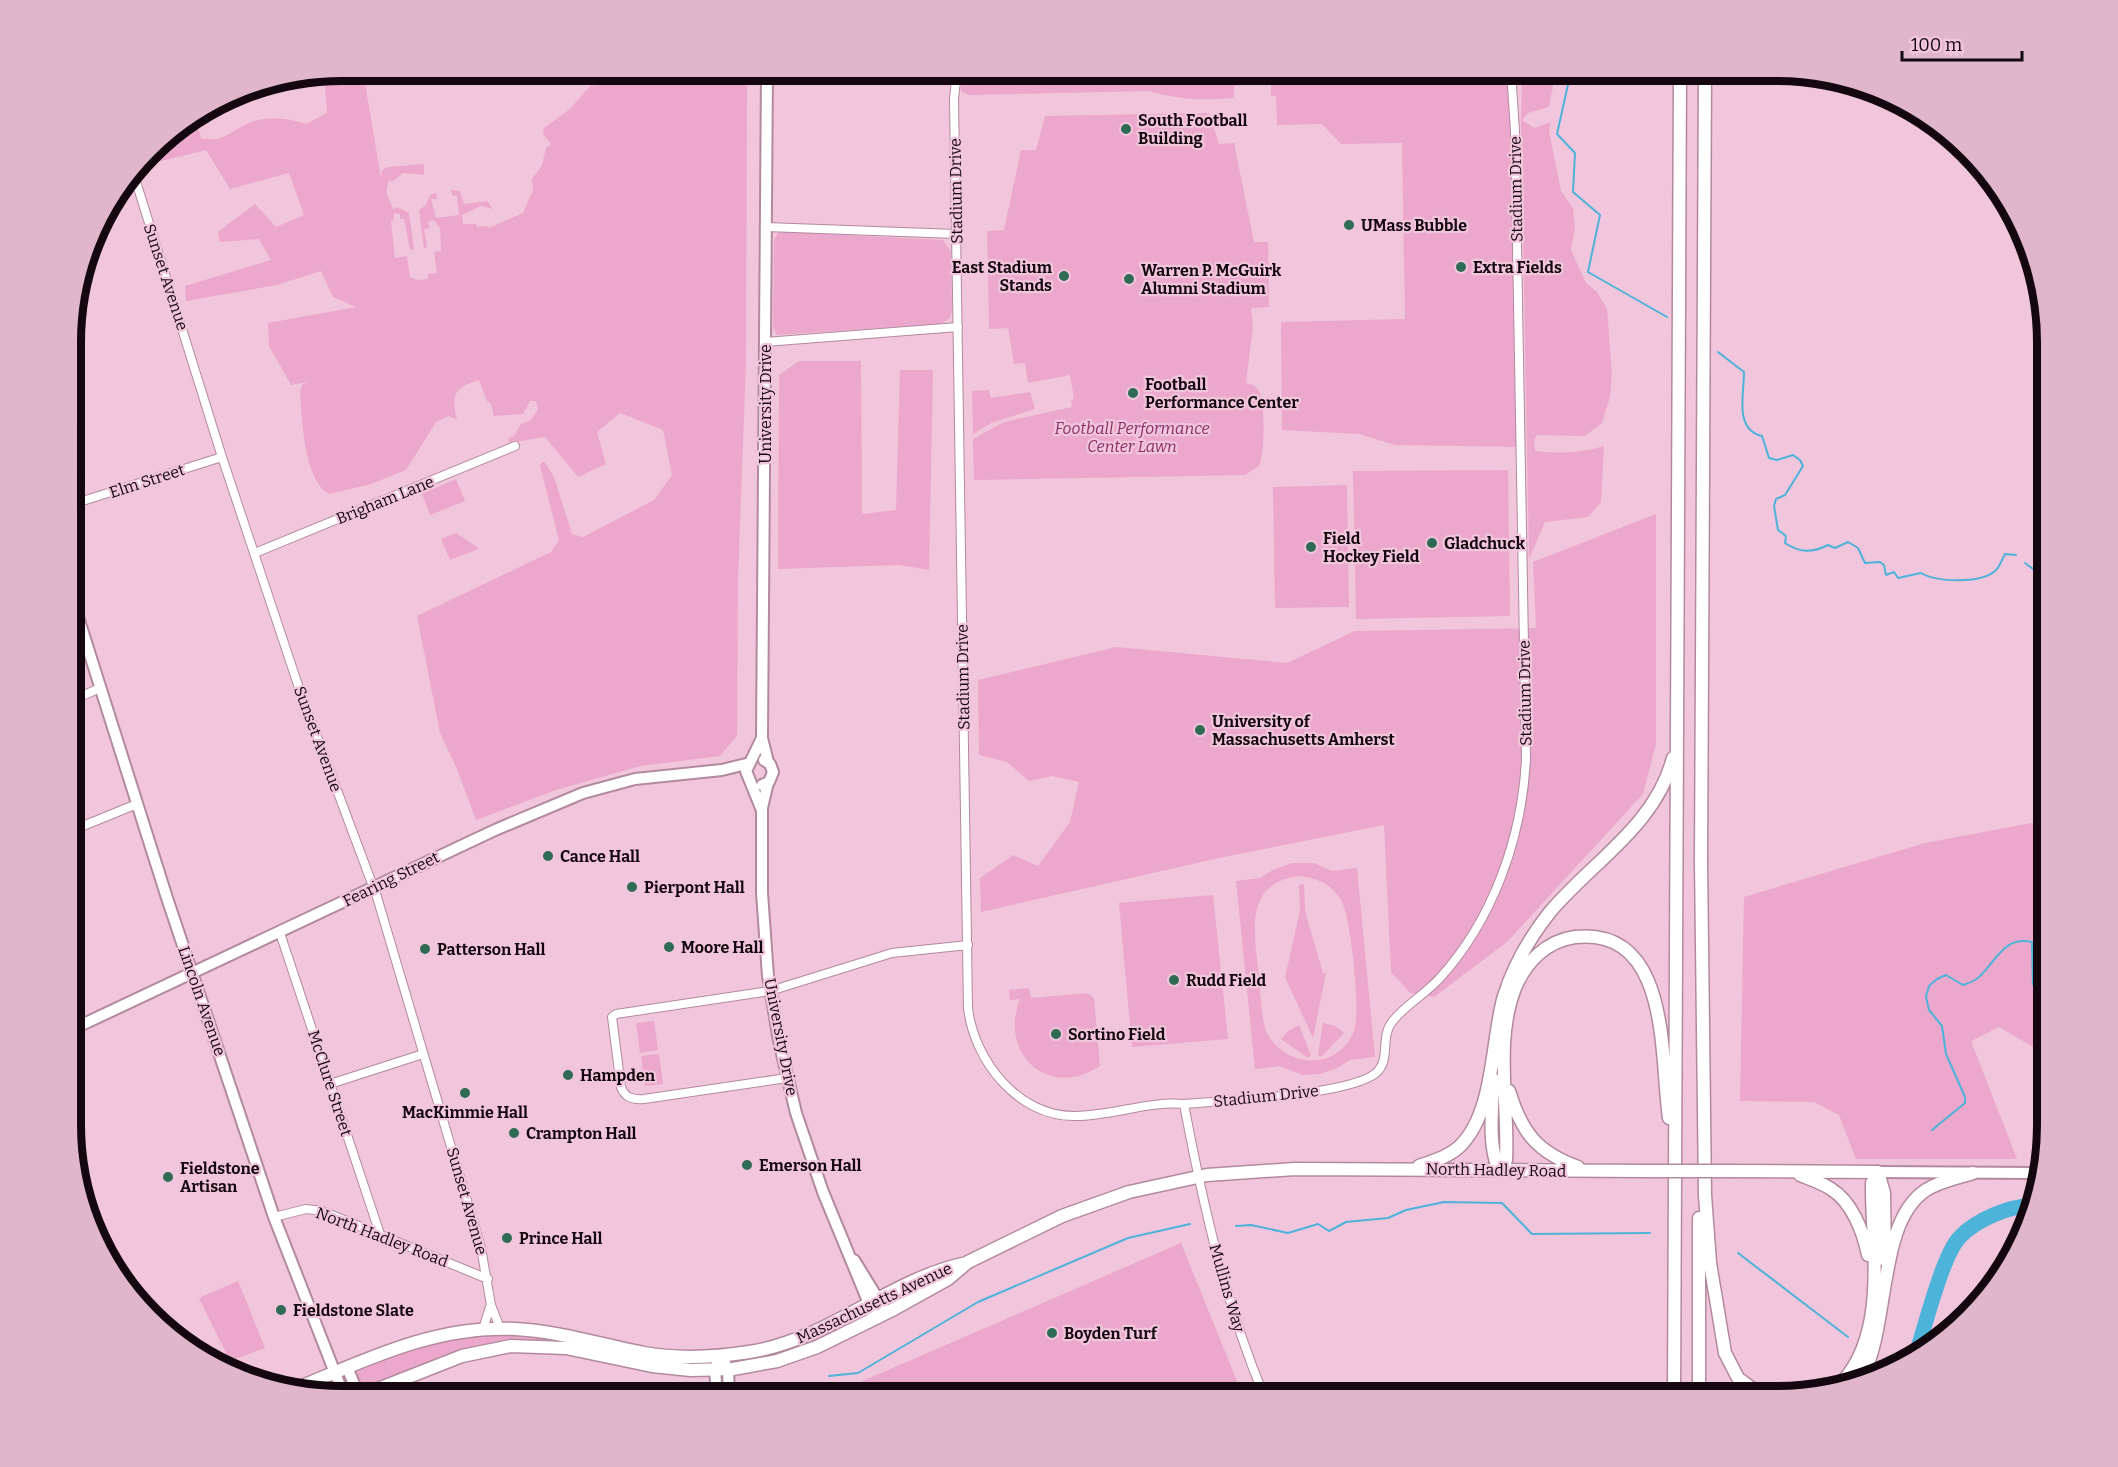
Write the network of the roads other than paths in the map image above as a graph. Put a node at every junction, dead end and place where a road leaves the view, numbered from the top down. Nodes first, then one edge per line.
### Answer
1 (767, 81) edge
2 (955, 81) edge
3 (1512, 81) edge
4 (1680, 81) edge
5 (1705, 81) edge
6 (136, 182) edge
7 (766, 227) junction
8 (956, 234) junction
9 (958, 327) junction
10 (765, 342) junction
11 (515, 446) dead end
12 (222, 457) junction
13 (81, 501) edge
14 (255, 553) junction
15 (81, 627) edge
16 (100, 688) junction
17 (81, 696) edge
18 (1678, 736) junction
19 (762, 738) junction
20 (751, 762) junction
21 (768, 762) junction
22 (722, 770) junction
23 (750, 781) junction
24 (768, 783) junction
25 (137, 804) junction
26 (762, 808) junction
27 (81, 827) edge
28 (374, 887) junction
29 (280, 933) junction
30 (968, 945) junction
31 (193, 973) junction
32 (1701, 986) junction
33 (770, 991) junction
34 (81, 1025) edge
35 (423, 1054) junction
36 (1498, 1062) junction
37 (787, 1078) junction
38 (330, 1084) junction
39 (1184, 1104) junction
40 (1675, 1158) junction
41 (1406, 1169) junction
42 (1499, 1170) junction
43 (1589, 1171) junction
44 (1795, 1172) junction
45 (1878, 1173) junction
46 (1973, 1173) junction
47 (2033, 1173) edge
48 (1198, 1176) junction
49 (274, 1217) junction
50 (380, 1234) junction
51 (968, 1262) junction
52 (1886, 1276) junction
53 (488, 1279) junction
54 (1873, 1280) junction
55 (874, 1302) junction
56 (491, 1305) junction
57 (880, 1315) junction
58 (500, 1328) junction
59 (483, 1329) junction
60 (721, 1355) junction
61 (728, 1369) junction
62 (341, 1370) junction
63 (715, 1370) junction
64 (1864, 1370) edge
65 (1846, 1376) edge
66 (308, 1384) edge
67 (343, 1386) edge
68 (352, 1386) edge
69 (385, 1386) edge
70 (716, 1386) edge
71 (729, 1386) edge
72 (1260, 1386) edge
73 (1674, 1386) edge
74 (1699, 1386) edge
75 (1747, 1386) edge

1 - 7 main road, University Drive
2 - 8 street, Stadium Drive
3 - 39 street, Stadium Drive
4 - 18 main road
5 - 32 main road
6 - 12 street, Sunset Avenue
7 - 8 street
7 - 10 main road, University Drive
8 - 9 street, Stadium Drive
9 - 10 street
9 - 30 street, Stadium Drive
10 - 19 main road, University Drive
11 - 14 street, Brigham Lane
12 - 13 street, Elm Street
12 - 14 street, Sunset Avenue
14 - 28 street, Sunset Avenue
15 - 16 main road, Lincoln Avenue
16 - 17 street
16 - 25 main road, Lincoln Avenue
18 - 36 main road
18 - 40 main road
19 - 20 main road, University Drive
19 - 21 main road, University Drive
20 - 21 main road
20 - 22 main road, Fearing Street
20 - 23 main road, University Drive
21 - 24 main road, University Drive
22 - 23 main road, Fearing Street
22 - 28 main road, Fearing Street
23 - 24 main road
23 - 26 main road, University Drive
24 - 26 main road, University Drive
25 - 27 street
25 - 31 main road, Lincoln Avenue
26 - 33 main road, University Drive
28 - 29 main road, Fearing Street
28 - 35 street, Sunset Avenue
29 - 31 main road, Fearing Street
29 - 38 street, McClure Street
30 - 33 street
30 - 39 street, Stadium Drive
31 - 34 main road, Fearing Street
31 - 49 main road, Lincoln Avenue
32 - 74 main road
32 - 75 main road
33 - 37 main road, University Drive
33 - 37 street
35 - 38 street
35 - 53 street, Sunset Avenue
36 - 40 main road
36 - 41 main road
36 - 42 main road
36 - 43 main road
37 - 55 main road, University Drive
38 - 50 street, McClure Street
39 - 48 street
40 - 73 main road
41 - 42 main road, North Hadley Road
41 - 48 main road, North Hadley Road
42 - 43 main road, North Hadley Road
43 - 44 main road, North Hadley Road, bridge
44 - 45 main road, North Hadley Road
44 - 54 main road
45 - 46 main road, North Hadley Road
45 - 52 main road
45 - 54 main road
46 - 47 main road, North Hadley Road
46 - 52 main road
48 - 51 main road, North Hadley Road
48 - 72 street, Mullins Way
49 - 50 street, North Hadley Road
49 - 62 main road, Lincoln Avenue
50 - 53 street, North Hadley Road
51 - 55 main road, Massachusetts Avenue
51 - 57 main road, Massachusetts Avenue
52 - 64 main road
53 - 56 street, Sunset Avenue
54 - 65 main road
55 - 57 main road, University Drive
55 - 60 main road, Massachusetts Avenue
56 - 58 street, Sunset Avenue
56 - 59 street, Sunset Avenue
57 - 61 main road, Massachusetts Avenue
58 - 59 main road, Massachusetts Avenue
58 - 60 main road, Massachusetts Avenue
59 - 62 main road, Massachusetts Avenue
60 - 61 main road
60 - 63 main road
61 - 63 main road, Massachusetts Avenue
61 - 71 main road
62 - 66 main road, Massachusetts Avenue
62 - 67 main road, Lincoln Avenue
62 - 68 main road, Lincoln Avenue
63 - 69 main road, Massachusetts Avenue
63 - 70 main road

